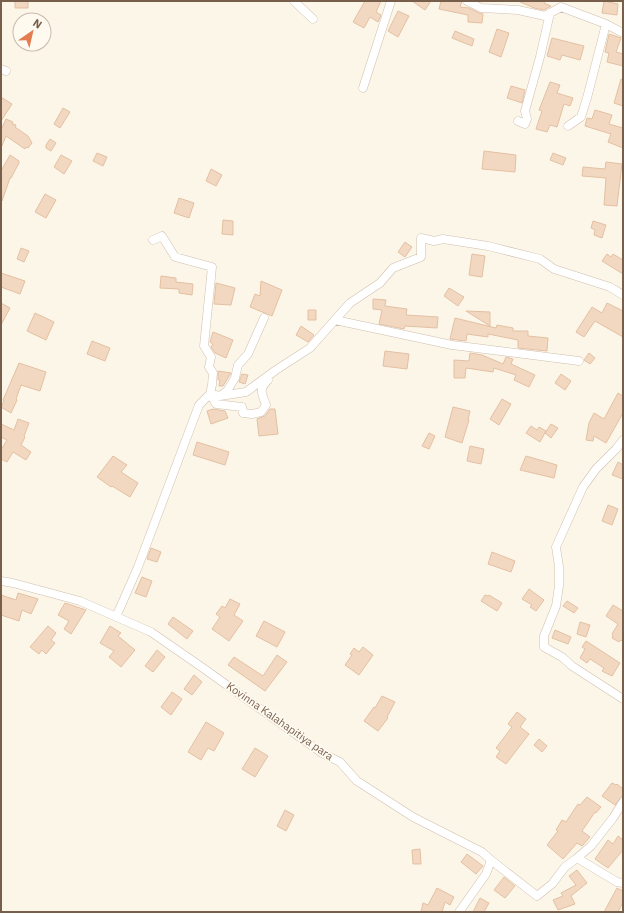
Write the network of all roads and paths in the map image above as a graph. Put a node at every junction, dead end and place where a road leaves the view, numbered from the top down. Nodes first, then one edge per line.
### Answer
1 (294, 1) edge
2 (391, 1) edge
3 (467, 1) edge
4 (521, 1) edge
5 (518, 10) junction
6 (550, 13) junction
7 (313, 19) dead end
8 (606, 24) junction
9 (623, 33) edge
10 (363, 88) dead end
11 (518, 121) dead end
12 (568, 126) dead end
13 (153, 240) dead end
14 (623, 295) edge
15 (264, 318) dead end
16 (335, 320) junction
17 (579, 361) dead end
18 (276, 370) junction
19 (210, 394) junction
20 (220, 396) junction
21 (623, 440) edge
22 (1, 581) edge
23 (116, 617) junction
24 (623, 699) edge
25 (623, 802) edge
26 (577, 858) junction
27 (491, 860) junction
28 (623, 883) edge
29 (459, 912) edge

1 - 7 street
2 - 10 street
3 - 5 street
4 - 5 street
5 - 6 street
6 - 8 street
6 - 11 street
8 - 9 street
8 - 12 street
13 - 19 street
14 - 16 street
15 - 20 street
16 - 17 street
16 - 18 street
18 - 19 street
18 - 20 street
19 - 20 street
19 - 23 street
21 - 24 street
22 - 23 street, Kovinna Kalahapitiya para
23 - 27 street, Kovinna Kalahapitiya para
25 - 26 street
26 - 27 street, Kovinna Kalahapitiya para
26 - 28 street
27 - 29 street

